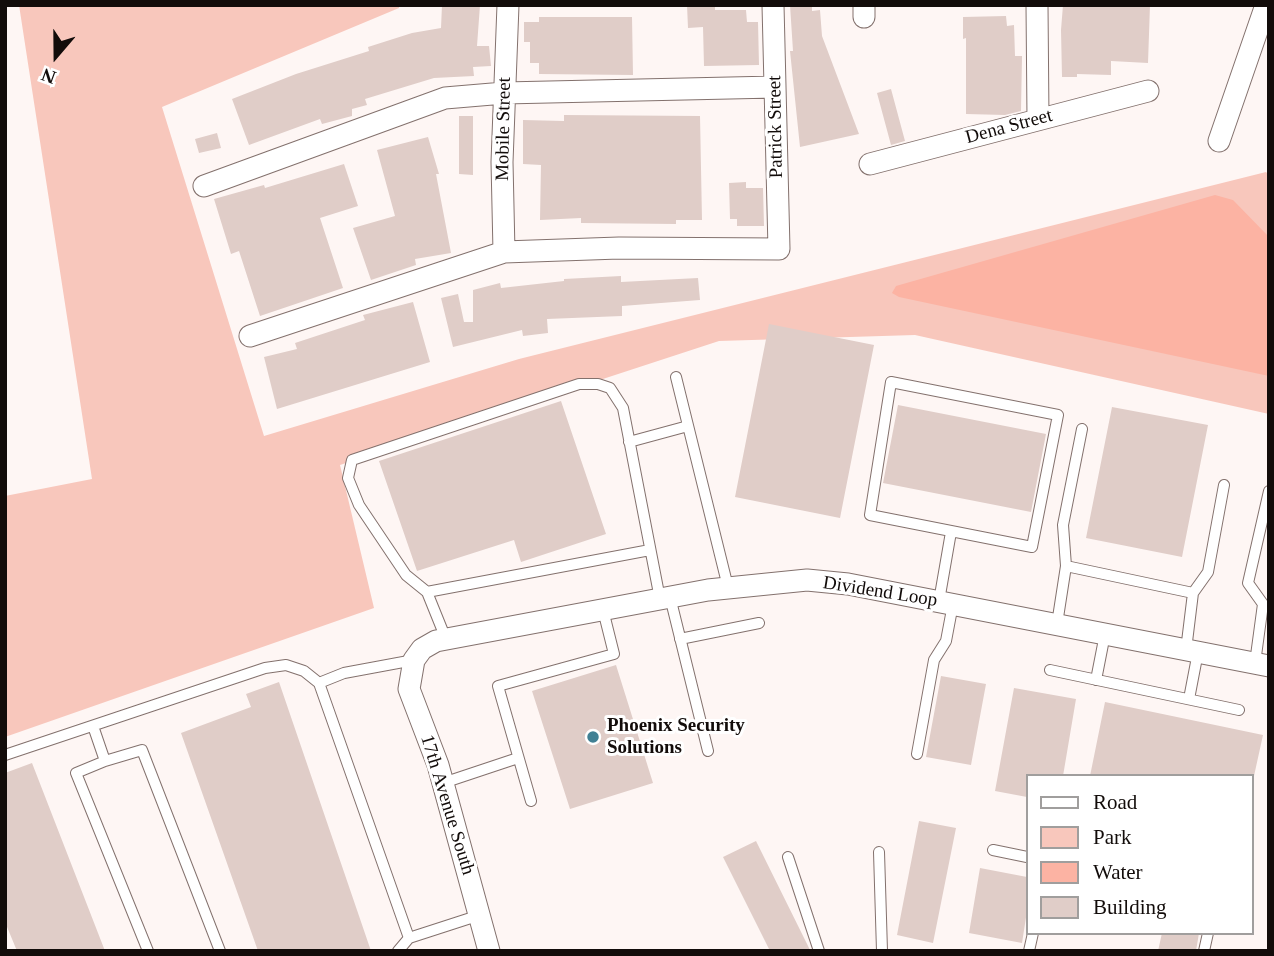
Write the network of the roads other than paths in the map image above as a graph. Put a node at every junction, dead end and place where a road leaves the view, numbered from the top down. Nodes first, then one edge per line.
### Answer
1 (508, 5) edge
2 (773, 5) edge
3 (1037, 5) edge
4 (1266, 5) edge
5 (775, 87) junction
6 (1148, 91) dead end
7 (505, 93) junction
8 (1038, 119) junction
9 (1219, 141) dead end
10 (870, 164) dead end
11 (204, 186) dead end
12 (504, 252) junction
13 (250, 336) dead end
14 (676, 377) dead end
15 (688, 426) junction
16 (1082, 429) dead end
17 (629, 442) junction
18 (1224, 485) dead end
19 (1269, 491) edge
20 (951, 532) junction
21 (650, 550) junction
22 (1066, 566) junction
23 (728, 587) junction
24 (427, 592) junction
25 (1193, 593) junction
26 (665, 598) junction
27 (946, 603) junction
28 (1266, 605) edge
29 (603, 610) junction
30 (759, 623) dead end
31 (1057, 624) junction
32 (1105, 634) junction
33 (446, 639) junction
34 (680, 639) junction
35 (1192, 651) junction
36 (414, 660) junction
37 (1262, 665) edge
38 (1050, 670) dead end
39 (1096, 680) junction
40 (319, 682) junction
41 (1189, 699) junction
42 (1239, 710) dead end
43 (93, 726) junction
44 (708, 751) dead end
45 (917, 754) dead end
46 (5, 755) edge
47 (518, 758) junction
48 (105, 761) junction
49 (443, 783) junction
50 (531, 801) dead end
51 (993, 850) dead end
52 (879, 852) dead end
53 (788, 857) dead end
54 (1026, 858) edge
55 (480, 915) junction
56 (410, 938) junction
57 (148, 951) edge
58 (220, 951) edge
59 (398, 951) edge
60 (489, 951) edge
61 (820, 951) edge
62 (881, 951) edge

1 - 7 street, Mobile Street
2 - 5 street, Patrick Street
3 - 8 street
4 - 9 street
5 - 7 street
5 - 12 street, Patrick Street
6 - 8 street, Dena Street
7 - 11 street
7 - 12 street, Mobile Street
8 - 10 street, Dena Street
12 - 13 street
14 - 15 lane
15 - 17 lane
15 - 23 lane
16 - 22 lane
17 - 21 lane
17 - 24 lane
18 - 25 lane
19 - 28 lane
20 - 20 lane
20 - 27 lane
21 - 24 lane
21 - 26 lane
22 - 25 lane
22 - 31 lane
23 - 26 street, Dividend Loop
23 - 27 street, Dividend Loop
24 - 33 lane
25 - 35 lane
26 - 29 street, Dividend Loop
26 - 34 lane
27 - 31 street, Dividend Loop
27 - 45 lane
28 - 37 lane
29 - 33 street, Dividend Loop
29 - 47 lane
30 - 34 lane
31 - 32 street, Dividend Loop
32 - 35 street, Dividend Loop
32 - 39 lane
33 - 36 street, Dividend Loop
34 - 44 lane
35 - 37 street, Dividend Loop
35 - 41 lane
36 - 40 lane
36 - 49 street, 17th Avenue South
38 - 39 lane
39 - 41 lane
40 - 43 lane
40 - 56 lane
41 - 42 lane
43 - 46 lane
43 - 48 lane
47 - 49 lane
47 - 50 lane
48 - 57 lane
48 - 58 lane
49 - 55 street, 17th Avenue South
51 - 54 lane
52 - 62 lane
53 - 61 lane
55 - 56 lane
55 - 60 street, 17th Avenue South
56 - 59 lane

